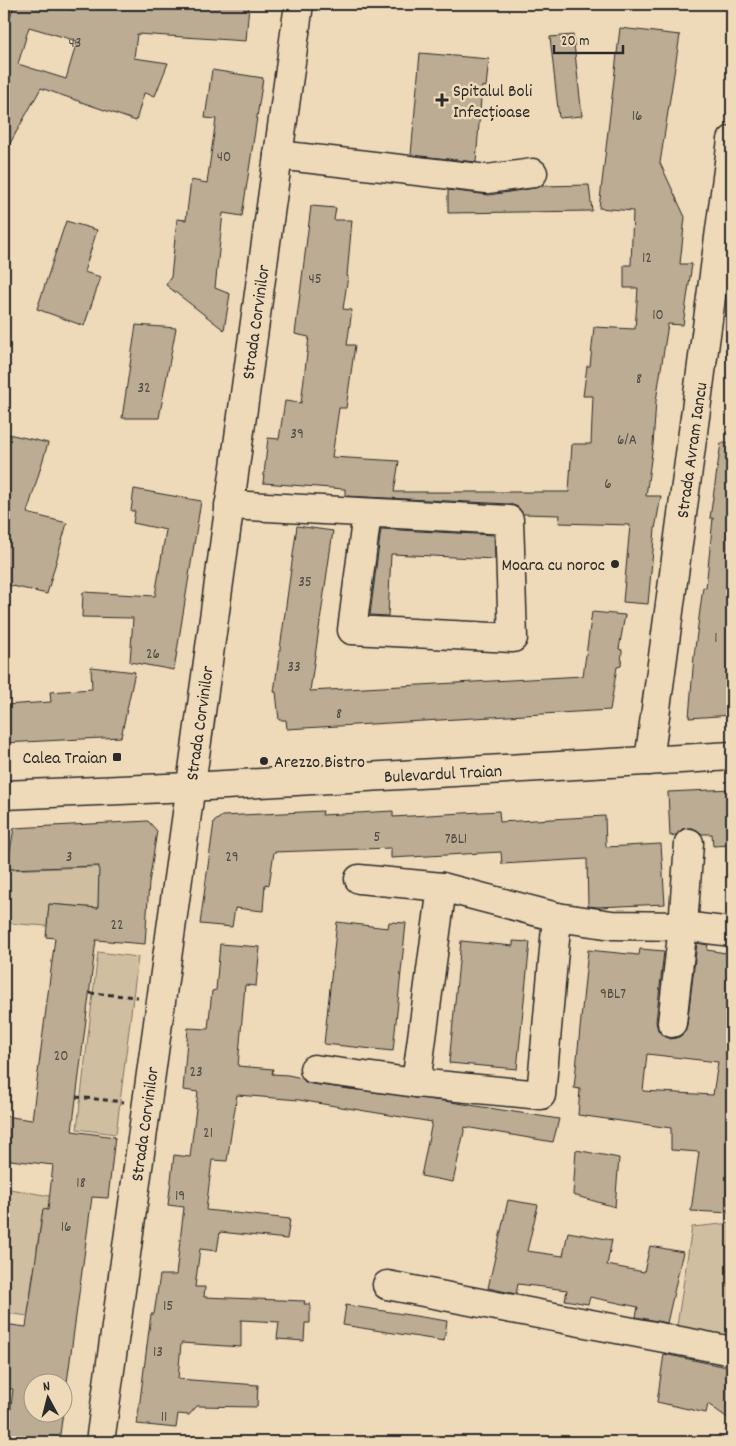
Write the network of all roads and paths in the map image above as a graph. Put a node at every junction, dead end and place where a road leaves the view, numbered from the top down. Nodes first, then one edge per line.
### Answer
1 (299, 4) edge
2 (278, 155) junction
3 (731, 156) edge
4 (533, 173) dead end
5 (229, 505) junction
6 (367, 513) junction
7 (732, 756) edge
8 (649, 761) junction
9 (190, 787) junction
10 (4, 795) edge
11 (689, 843) dead end
12 (359, 879) dead end
13 (442, 887) junction
14 (557, 917) junction
15 (683, 926) junction
16 (732, 932) edge
17 (90, 993) dead end
18 (141, 997) dead end
19 (672, 1022) dead end
20 (314, 1069) dead end
21 (416, 1083) junction
22 (76, 1097) dead end
23 (127, 1102) dead end
24 (387, 1285) dead end
25 (732, 1351) edge
26 (100, 1442) edge

1 - 2 street, Strada Corvinilor
2 - 4 street
2 - 5 street, Strada Corvinilor
3 - 8 street, Strada Avram Iancu
5 - 6 street
5 - 9 street, Strada Corvinilor
6 - 6 street
7 - 8 street, Bulevardul Traian
8 - 9 street, Bulevardul Traian
9 - 10 street, Bulevardul Traian
9 - 26 street, Strada Corvinilor
11 - 15 street
12 - 13 street
13 - 14 street
13 - 21 street
14 - 15 street
14 - 21 street
15 - 16 street
15 - 19 street
17 - 18 path
20 - 21 street
22 - 23 path
24 - 25 street

